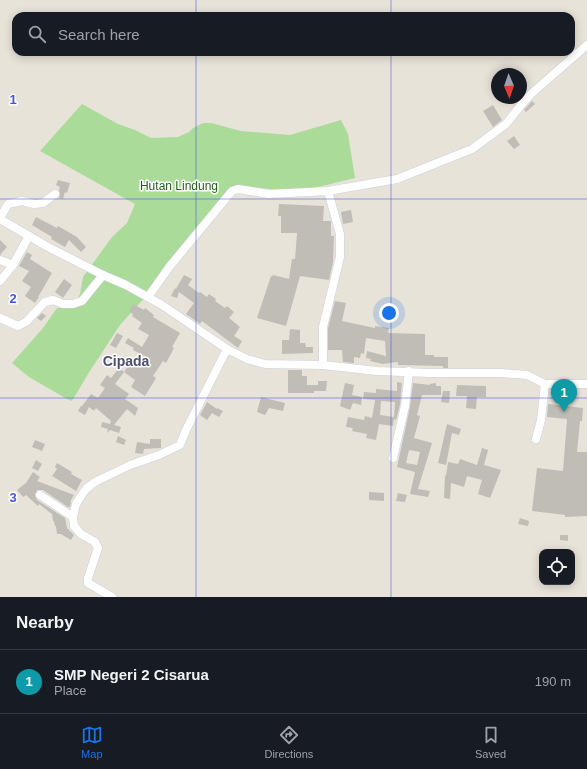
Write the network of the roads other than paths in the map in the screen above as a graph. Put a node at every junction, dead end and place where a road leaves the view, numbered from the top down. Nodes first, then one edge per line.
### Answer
1 (587, 45) edge
2 (574, 56) edge
3 (575, 56) edge
4 (328, 191) junction
5 (55, 194) dead end
6 (0, 218) edge
7 (29, 236) junction
8 (0, 260) edge
9 (14, 265) junction
10 (103, 275) junction
11 (0, 280) edge
12 (148, 297) junction
13 (0, 318) edge
14 (227, 349) junction
15 (323, 365) junction
16 (409, 371) junction
17 (545, 384) junction
18 (587, 384) edge
19 (536, 439) dead end
20 (393, 458) dead end
21 (40, 495) dead end
22 (73, 517) junction
23 (112, 597) edge

1 - 3 street
2 - 4 street
4 - 12 street
4 - 15 street
5 - 6 street
6 - 7 street
7 - 9 street
7 - 10 street
8 - 9 street
9 - 11 street
10 - 12 street
10 - 13 street
12 - 14 street
14 - 15 street
14 - 22 street
15 - 16 street
16 - 17 street
16 - 20 street
17 - 18 street
17 - 19 street
21 - 22 street
22 - 23 street

